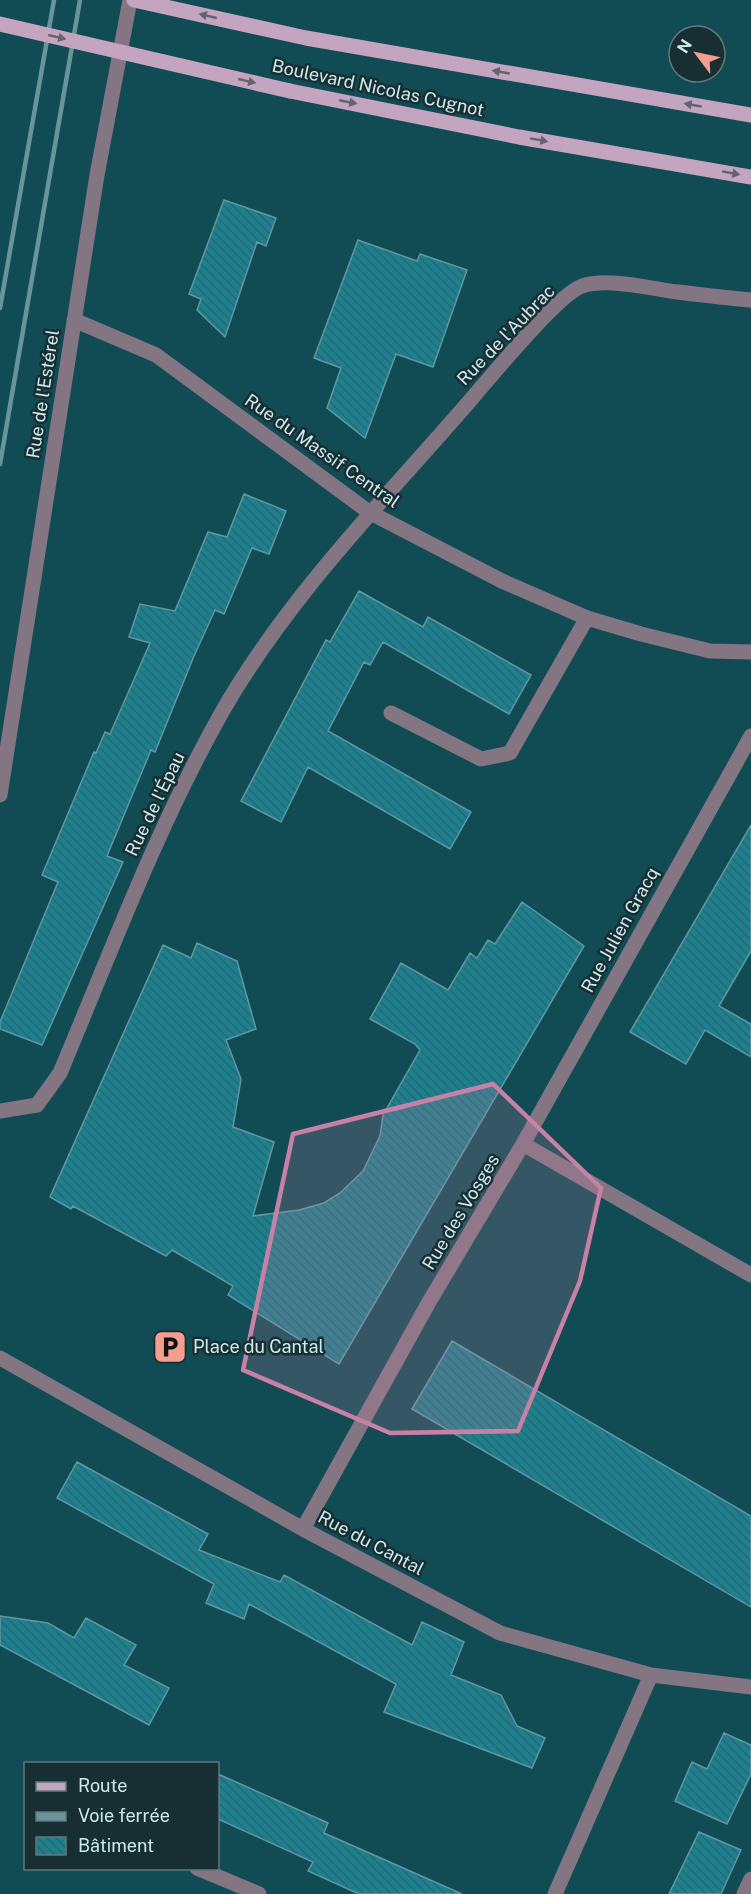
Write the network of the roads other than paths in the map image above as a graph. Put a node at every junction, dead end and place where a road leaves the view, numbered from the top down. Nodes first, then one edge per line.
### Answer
1 (132, 0) edge
2 (0, 24) edge
3 (751, 115) edge
4 (751, 177) edge
5 (751, 300) edge
6 (74, 320) junction
7 (369, 512) junction
8 (587, 618) junction
9 (751, 652) edge
10 (391, 713) dead end
11 (751, 736) edge
12 (0, 795) edge
13 (0, 1112) edge
14 (523, 1144) junction
15 (751, 1275) edge
16 (0, 1358) edge
17 (303, 1529) junction
18 (651, 1675) junction
19 (751, 1687) edge
20 (199, 1870) edge
21 (751, 1879) edge
22 (259, 1894) edge
23 (555, 1894) edge
24 (744, 1894) edge

3 -> 1 main road, Boulevard Nicolas Cugnot
1 - 6 street, Rue de l'Estérel
2 -> 4 main road, Boulevard Nicolas Cugnot, bridge
5 - 7 street, Rue de l'Aubrac
6 - 7 street, Rue du Massif Central
6 - 12 street, Rue de l'Estérel
7 - 8 street, Rue du Massif Central
7 - 13 street, Rue de l'Épau
8 - 9 street, Rue du Massif Central
8 - 10 street
11 - 14 street, Rue Julien Gracq
14 - 15 street, Rue des Vosges
14 - 17 street, Rue des Vosges
16 - 17 street, Rue du Cantal
17 - 18 street, Rue du Cantal
18 - 19 street, Rue du Cantal
18 - 23 street
20 - 22 street
21 - 24 street

